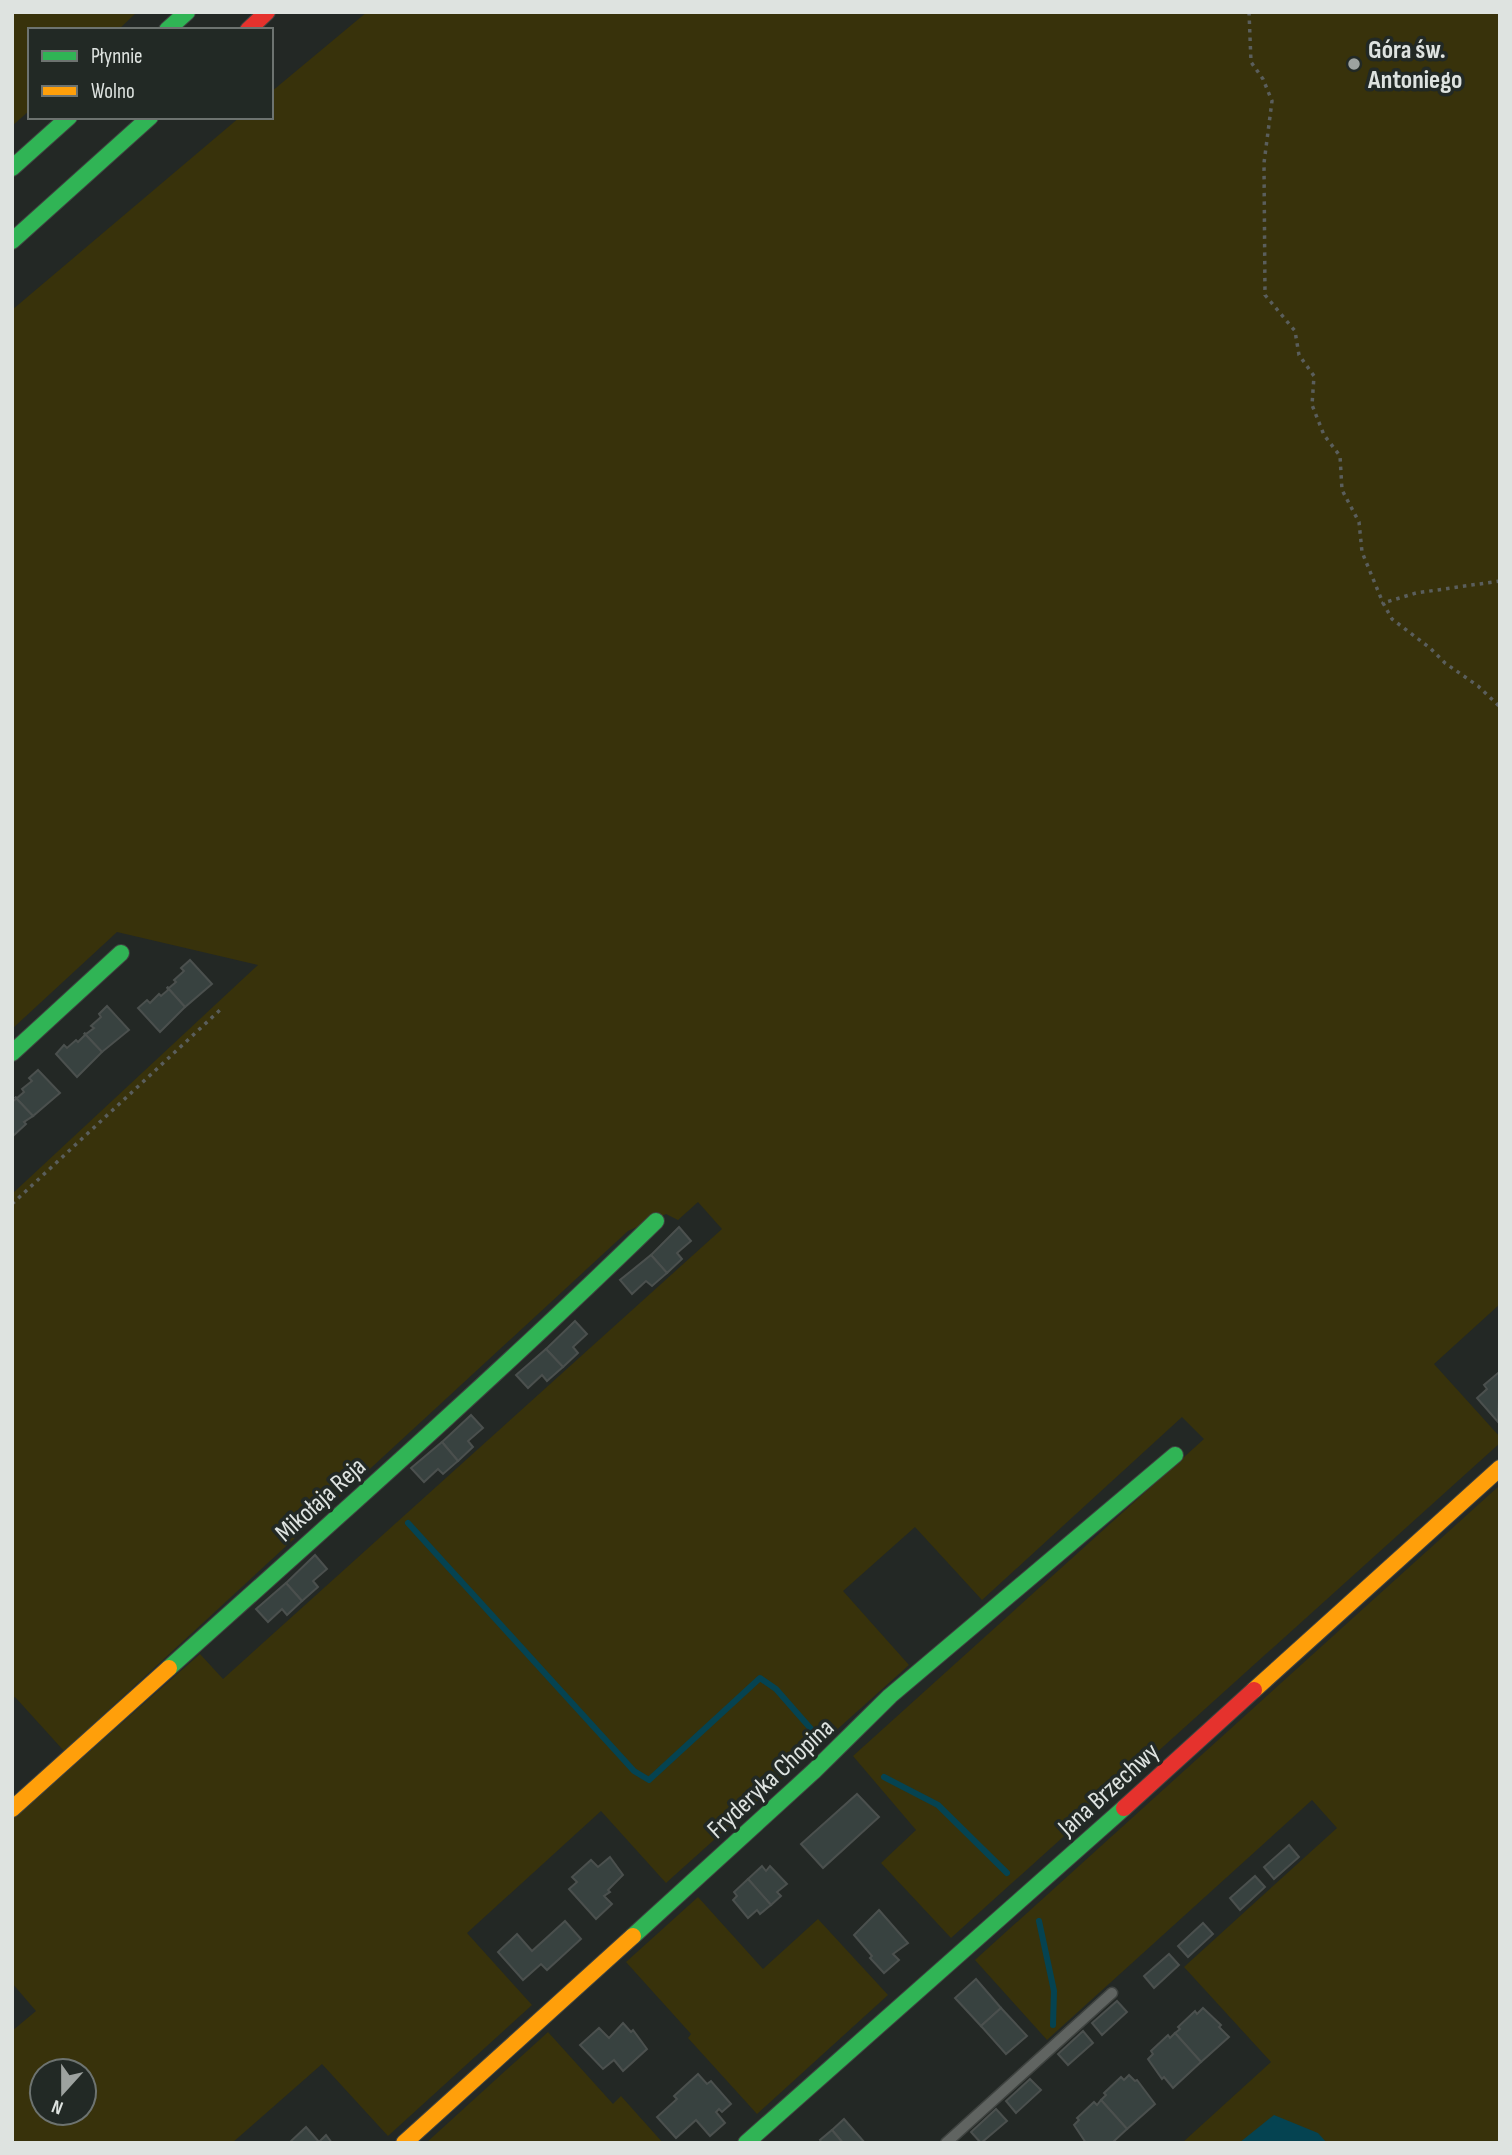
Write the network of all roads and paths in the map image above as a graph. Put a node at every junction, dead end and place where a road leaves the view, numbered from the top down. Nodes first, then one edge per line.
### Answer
1 (187, 12) edge
2 (267, 12) edge
3 (1249, 12) edge
4 (169, 28) edge
5 (250, 28) edge
6 (67, 119) edge
7 (148, 119) edge
8 (12, 168) edge
9 (12, 241) edge
10 (1500, 581) edge
11 (1383, 603) junction
12 (1500, 707) edge
13 (121, 953) dead end
14 (220, 1010) dead end
15 (12, 1053) edge
16 (12, 1204) edge
17 (656, 1221) dead end
18 (1175, 1455) dead end
19 (1500, 1468) edge
20 (12, 1809) edge
21 (1112, 1993) dead end
22 (404, 2143) edge
23 (746, 2143) edge
24 (946, 2143) edge

1 - 4 street
2 - 5 street
3 - 11 path
6 - 8 street
7 - 9 street
10 - 11 path
11 - 12 path
13 - 15 street
14 - 16 path
17 - 20 street, Mikołaja Reja
18 - 22 street, Fryderyka Chopina
19 - 23 street, Jana Brzechwy
21 - 24 lane

